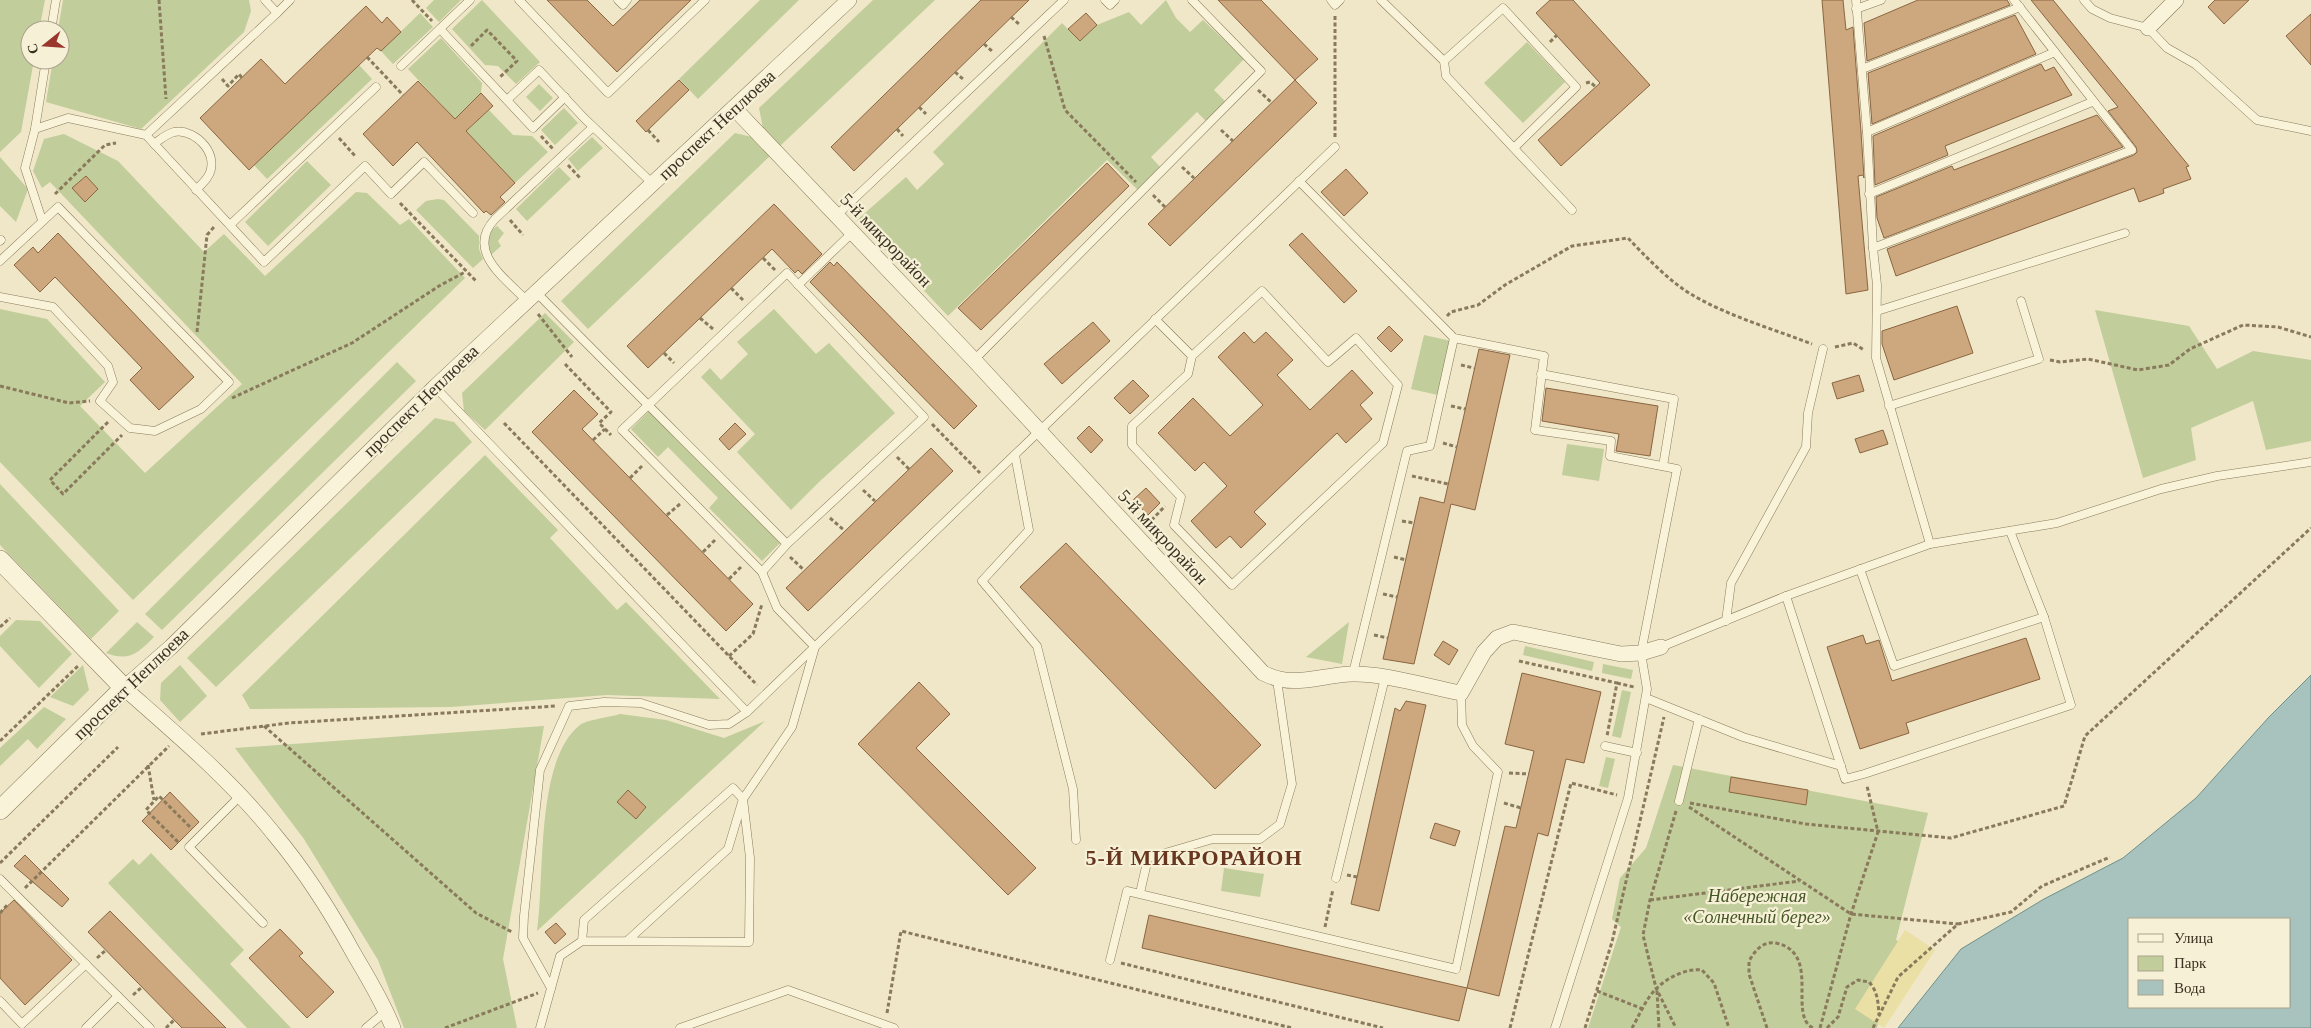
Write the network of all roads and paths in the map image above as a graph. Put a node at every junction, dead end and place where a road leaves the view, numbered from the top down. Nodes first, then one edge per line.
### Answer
1 (56, 0) edge
2 (159, 0) edge
3 (265, 0) edge
4 (290, 0) edge
5 (412, 0) edge
6 (470, 0) edge
7 (519, 0) edge
8 (618, 0) edge
9 (628, 0) edge
10 (706, 0) edge
11 (849, 0) edge
12 (1064, 0) edge
13 (1106, 0) edge
14 (1115, 0) edge
15 (1192, 0) edge
16 (1381, 0) edge
17 (1856, 0) edge
18 (1881, 0) edge
19 (2014, 0) edge
20 (2084, 0) edge
21 (2176, 0) edge
22 (1335, 2) edge
23 (2020, 7) junction
24 (1856, 9) junction
25 (277, 12) junction
26 (53, 20) edge
27 (1041, 22) junction
28 (2148, 28) junction
29 (440, 29) junction
30 (2055, 52) junction
31 (463, 54) junction
32 (1444, 61) junction
33 (401, 66) dead end
34 (1862, 69) junction
35 (44, 70) edge
36 (214, 72) junction
37 (242, 78) dead end
38 (1250, 82) junction
39 (492, 84) junction
40 (376, 87) dead end
41 (565, 97) junction
42 (507, 100) junction
43 (2092, 102) junction
44 (1272, 103) dead end
45 (734, 108) junction
46 (168, 115) junction
47 (1212, 121) junction
48 (594, 127) junction
49 (34, 129) junction
50 (331, 129) junction
51 (648, 130) dead end
52 (2311, 131) edge
53 (1867, 132) junction
54 (146, 135) junction
55 (1233, 141) dead end
56 (659, 142) dead end
57 (154, 144) junction
58 (106, 145) dead end
59 (1335, 147) joint
60 (1515, 147) junction
61 (365, 166) junction
62 (1299, 181) junction
63 (653, 184) junction
64 (196, 190) junction
65 (1144, 190) junction
66 (391, 194) junction
67 (1869, 194) junction
68 (53, 196) dead end
69 (1572, 210) dead end
70 (473, 213) dead end
71 (837, 215) junction
72 (223, 218) junction
73 (42, 220) junction
74 (230, 225) junction
75 (853, 232) junction
76 (2125, 233) dead end
77 (1874, 248) junction
78 (0, 261) edge
79 (465, 272) junction
80 (476, 281) dead end
81 (798, 285) junction
82 (531, 296) junction
83 (0, 297) edge
84 (2022, 302) dead end
85 (1877, 311) junction
86 (1155, 319) junction
87 (1439, 323) junction
88 (2311, 337) edge
89 (1454, 338) junction
90 (196, 348) junction
91 (1823, 349) junction
92 (1192, 356) junction
93 (572, 357) dead end
94 (1876, 358) junction
95 (2039, 359) junction
96 (974, 360) junction
97 (565, 364) dead end
98 (1541, 374) junction
99 (0, 386) edge
100 (435, 387) junction
101 (100, 400) junction
102 (648, 404) junction
103 (1889, 406) junction
104 (201, 409) junction
105 (115, 415) junction
106 (924, 417) junction
107 (504, 423) dead end
108 (130, 428) junction
109 (604, 429) junction
110 (1039, 431) junction
111 (593, 440) dead end
112 (617, 441) dead end
113 (1015, 454) junction
114 (636, 460) dead end
115 (2311, 462) edge
116 (1663, 466) junction
117 (648, 473) dead end
118 (1402, 473) junction
119 (988, 481) junction
120 (1448, 484) dead end
121 (1178, 493) junction
122 (673, 498) dead end
123 (685, 510) dead end
124 (823, 511) junction
125 (1145, 527) dead end
126 (2311, 528) edge
127 (845, 531) dead end
128 (2010, 531) junction
129 (709, 534) dead end
130 (1930, 544) junction
131 (721, 547) dead end
132 (785, 547) junction
133 (0, 560) edge
134 (734, 560) dead end
135 (1860, 569) junction
136 (804, 570) dead end
137 (762, 572) junction
138 (746, 573) dead end
139 (1786, 596) junction
140 (763, 602) dead end
141 (2044, 617) junction
142 (10, 618) dead end
143 (1726, 621) junction
144 (0, 627) edge
145 (815, 647) junction
146 (1661, 647) joint
147 (1641, 653) junction
148 (729, 656) junction
149 (1519, 661) dead end
150 (71, 673) dead end
151 (1353, 673) junction
152 (1385, 678) junction
153 (1278, 680) junction
154 (124, 688) junction
155 (1461, 693) junction
156 (766, 694) junction
157 (1646, 698) junction
158 (569, 706) junction
159 (1667, 706) junction
160 (747, 712) junction
161 (1698, 719) junction
162 (264, 726) junction
163 (179, 736) junction
164 (0, 741) edge
165 (1605, 746) joint
166 (118, 747) dead end
167 (1637, 753) junction
168 (148, 765) junction
169 (1841, 766) junction
170 (1498, 772) junction
171 (1529, 774) dead end
172 (1864, 774) junction
173 (240, 796) junction
174 (1628, 798) junction
175 (743, 799) junction
176 (1492, 800) junction
177 (154, 801) junction
178 (1679, 801) junction
179 (1521, 808) dead end
180 (0, 810) edge
181 (1878, 832) junction
182 (199, 836) junction
183 (1076, 840) dead end
184 (189, 847) junction
185 (2110, 857) dead end
186 (0, 863) edge
187 (1336, 878) joint
188 (0, 879) edge
189 (1799, 881) junction
190 (1140, 893) junction
191 (17, 896) junction
192 (1650, 900) junction
193 (0, 913) edge
194 (1851, 914) junction
195 (263, 923) dead end
196 (1958, 924) junction
197 (1323, 937) junction
198 (524, 938) junction
199 (582, 941) junction
200 (627, 941) junction
201 (1110, 960) joint
202 (86, 964) junction
203 (551, 988) junction
204 (1656, 988) junction
205 (1597, 990) junction
206 (118, 996) junction
207 (0, 1002) edge
208 (1643, 1009) junction
209 (386, 1011) junction
210 (1879, 1016) dead end
211 (174, 1020) dead end
212 (884, 1026) edge
213 (1283, 1027) edge
214 (86, 1028) edge
215 (150, 1028) edge
216 (166, 1028) edge
217 (366, 1028) edge
218 (393, 1028) edge
219 (445, 1028) edge
220 (540, 1028) edge
221 (680, 1028) edge
222 (894, 1028) edge
223 (1292, 1028) edge
224 (1382, 1028) edge
225 (1510, 1028) edge
226 (1555, 1028) edge
227 (1585, 1028) edge
228 (1632, 1028) edge
229 (1659, 1028) edge
230 (1676, 1028) edge
231 (1729, 1028) edge
232 (1767, 1028) edge
233 (1813, 1028) edge
234 (1820, 1028) edge
235 (1827, 1028) edge
236 (1872, 1028) edge

1 - 26 lane
2 - 46 path
3 - 25 lane
4 - 25 lane
5 - 29 path
6 - 29 lane
7 - 10 lane
8 - 9 lane
11 - 45 street, проспект Неплюева
12 - 27 lane
13 - 14 lane
15 - 38 lane
16 - 32 lane
17 - 24 lane
18 - 24 lane
19 - 23 lane
20 - 28 lane
21 - 28 street
22 - 59 path
23 - 30 lane
23 - 34 lane
24 - 34 lane
25 - 36 lane
27 - 65 path
27 - 71 lane
28 - 52 lane
29 - 31 lane
29 - 33 lane
30 - 43 lane
30 - 53 lane
31 - 39 lane
31 - 39 path
32 - 60 lane
32 - 60 lane
34 - 53 lane
35 - 49 lane
36 - 37 path
36 - 46 lane
38 - 44 path
38 - 47 lane
39 - 42 lane
40 - 50 lane
41 - 42 lane
41 - 42 lane
41 - 48 lane
43 - 67 lane
43 - 77 lane
45 - 63 street, проспект Неплюева
45 - 71 street, 5-й микрорайон
46 - 54 lane
47 - 55 path
47 - 65 lane
48 - 63 lane
48 - 82 lane
49 - 54 lane
49 - 73 lane
50 - 61 path
50 - 74 lane
51 - 56 path
53 - 67 lane
54 - 57 lane
57 - 64 lane
57 - 64 lane
58 - 68 path
59 - 62 lane
60 - 69 lane
61 - 66 lane
61 - 74 lane
62 - 86 lane
62 - 87 lane
63 - 82 street, проспект Неплюева
64 - 72 lane
65 - 96 lane
66 - 70 lane
66 - 79 path
67 - 77 lane
71 - 75 street, 5-й микрорайон
72 - 74 lane
72 - 90 path
73 - 78 lane
73 - 90 lane
75 - 81 lane
75 - 96 street, 5-й микрорайон
76 - 85 lane
77 - 85 lane
79 - 80 path
79 - 104 path
81 - 102 lane
81 - 106 lane
82 - 93 path
82 - 100 street, проспект Неплюева
82 - 102 lane
83 - 101 lane
84 - 95 lane
85 - 94 lane
86 - 92 lane
86 - 110 lane
87 - 89 lane
87 - 91 path
88 - 95 path
89 - 98 lane
89 - 118 lane
90 - 104 lane
91 - 94 path
91 - 143 lane
92 - 121 lane
92 - 121 lane
94 - 103 lane
95 - 103 lane
96 - 110 street, 5-й микрорайон
97 - 109 path
98 - 116 lane
98 - 116 lane
99 - 101 path
100 - 154 street, проспект Неплюева
100 - 160 lane
101 - 105 lane
102 - 132 lane
102 - 137 lane
103 - 130 lane
104 - 108 lane
105 - 108 lane
105 - 108 path
106 - 119 path
106 - 124 lane
107 - 148 path
109 - 111 path
109 - 112 path
110 - 113 lane
110 - 153 street, 5-й микрорайон
113 - 119 lane
113 - 183 lane
114 - 117 path
115 - 128 lane
116 - 147 lane
118 - 120 path
118 - 151 lane
119 - 145 lane
121 - 125 path
122 - 123 path
124 - 127 path
124 - 132 lane
126 - 181 path
128 - 130 lane
128 - 141 lane
129 - 131 path
130 - 135 lane
132 - 136 path
132 - 137 lane
133 - 154 street
134 - 138 path
135 - 139 lane
135 - 141 lane
137 - 145 lane
139 - 143 lane
139 - 169 lane
140 - 148 path
141 - 172 lane
142 - 144 path
143 - 146 lane
145 - 156 lane
145 - 175 lane
146 - 147 street
147 - 155 street
147 - 157 lane
148 - 156 path
149 - 165 path
150 - 164 path
151 - 152 street
151 - 153 street
152 - 155 street
152 - 187 lane
153 - 190 lane
154 - 163 street
154 - 180 street, проспект Неплюева
155 - 170 lane
156 - 160 lane
157 - 159 lane
157 - 167 lane
158 - 160 lane
158 - 162 path
158 - 198 lane
159 - 161 lane
159 - 205 path
161 - 169 lane
161 - 178 lane
162 - 163 path
162 - 198 path
163 - 168 path
163 - 173 street
165 - 167 lane
166 - 186 path
167 - 174 lane
168 - 177 path
168 - 191 path
169 - 172 lane
170 - 171 path
170 - 176 lane
172 - 181 path
173 - 182 lane
173 - 209 street
174 - 225 path
174 - 226 lane
175 - 199 lane
175 - 200 lane
175 - 200 lane
176 - 179 path
176 - 197 lane
177 - 182 path
177 - 184 path
178 - 181 path
178 - 189 path
178 - 192 path
181 - 194 path
182 - 184 lane
184 - 195 lane
185 - 196 path
187 - 197 path
188 - 191 lane
189 - 192 path
189 - 194 path
190 - 197 lane
190 - 201 lane
191 - 193 path
191 - 202 lane
192 - 204 path
194 - 196 path
194 - 234 path
196 - 236 path
198 - 203 lane
199 - 200 lane
199 - 203 lane
201 - 224 path
202 - 206 lane
202 - 207 lane
203 - 219 path
203 - 220 lane
204 - 208 path
204 - 229 path
204 - 230 path
204 - 231 path
205 - 208 path
205 - 227 path
206 - 214 lane
206 - 215 lane
208 - 228 path
209 - 217 lane
209 - 218 street
210 - 235 path
211 - 216 path
212 - 213 path
212 - 221 lane
212 - 222 lane
213 - 223 path
232 - 233 path

